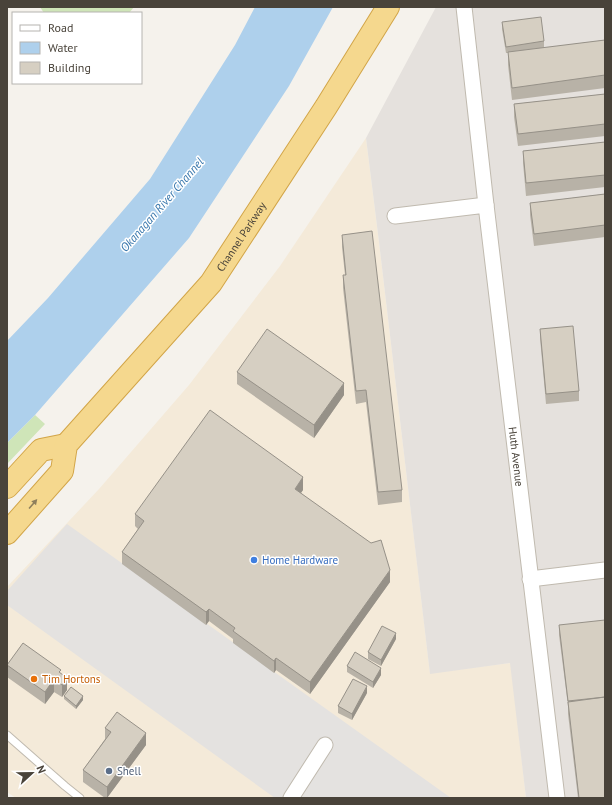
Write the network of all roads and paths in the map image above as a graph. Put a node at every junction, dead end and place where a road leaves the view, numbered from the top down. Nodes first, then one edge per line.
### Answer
1 (388, 7) edge
2 (464, 7) edge
3 (486, 205) junction
4 (395, 216) dead end
5 (66, 446) junction
6 (7, 487) edge
7 (7, 533) edge
8 (605, 570) edge
9 (530, 579) junction
10 (7, 735) edge
11 (325, 745) dead end
12 (80, 798) edge
13 (291, 798) edge
14 (557, 798) edge

1 - 5 highway, Channel Parkway
2 - 3 street, Huth Avenue
3 - 4 street
3 - 9 street, Huth Avenue
5 - 6 highway
7 -> 5 highway
8 - 9 street
9 - 14 street, Huth Avenue
10 - 12 lane
11 - 13 street

